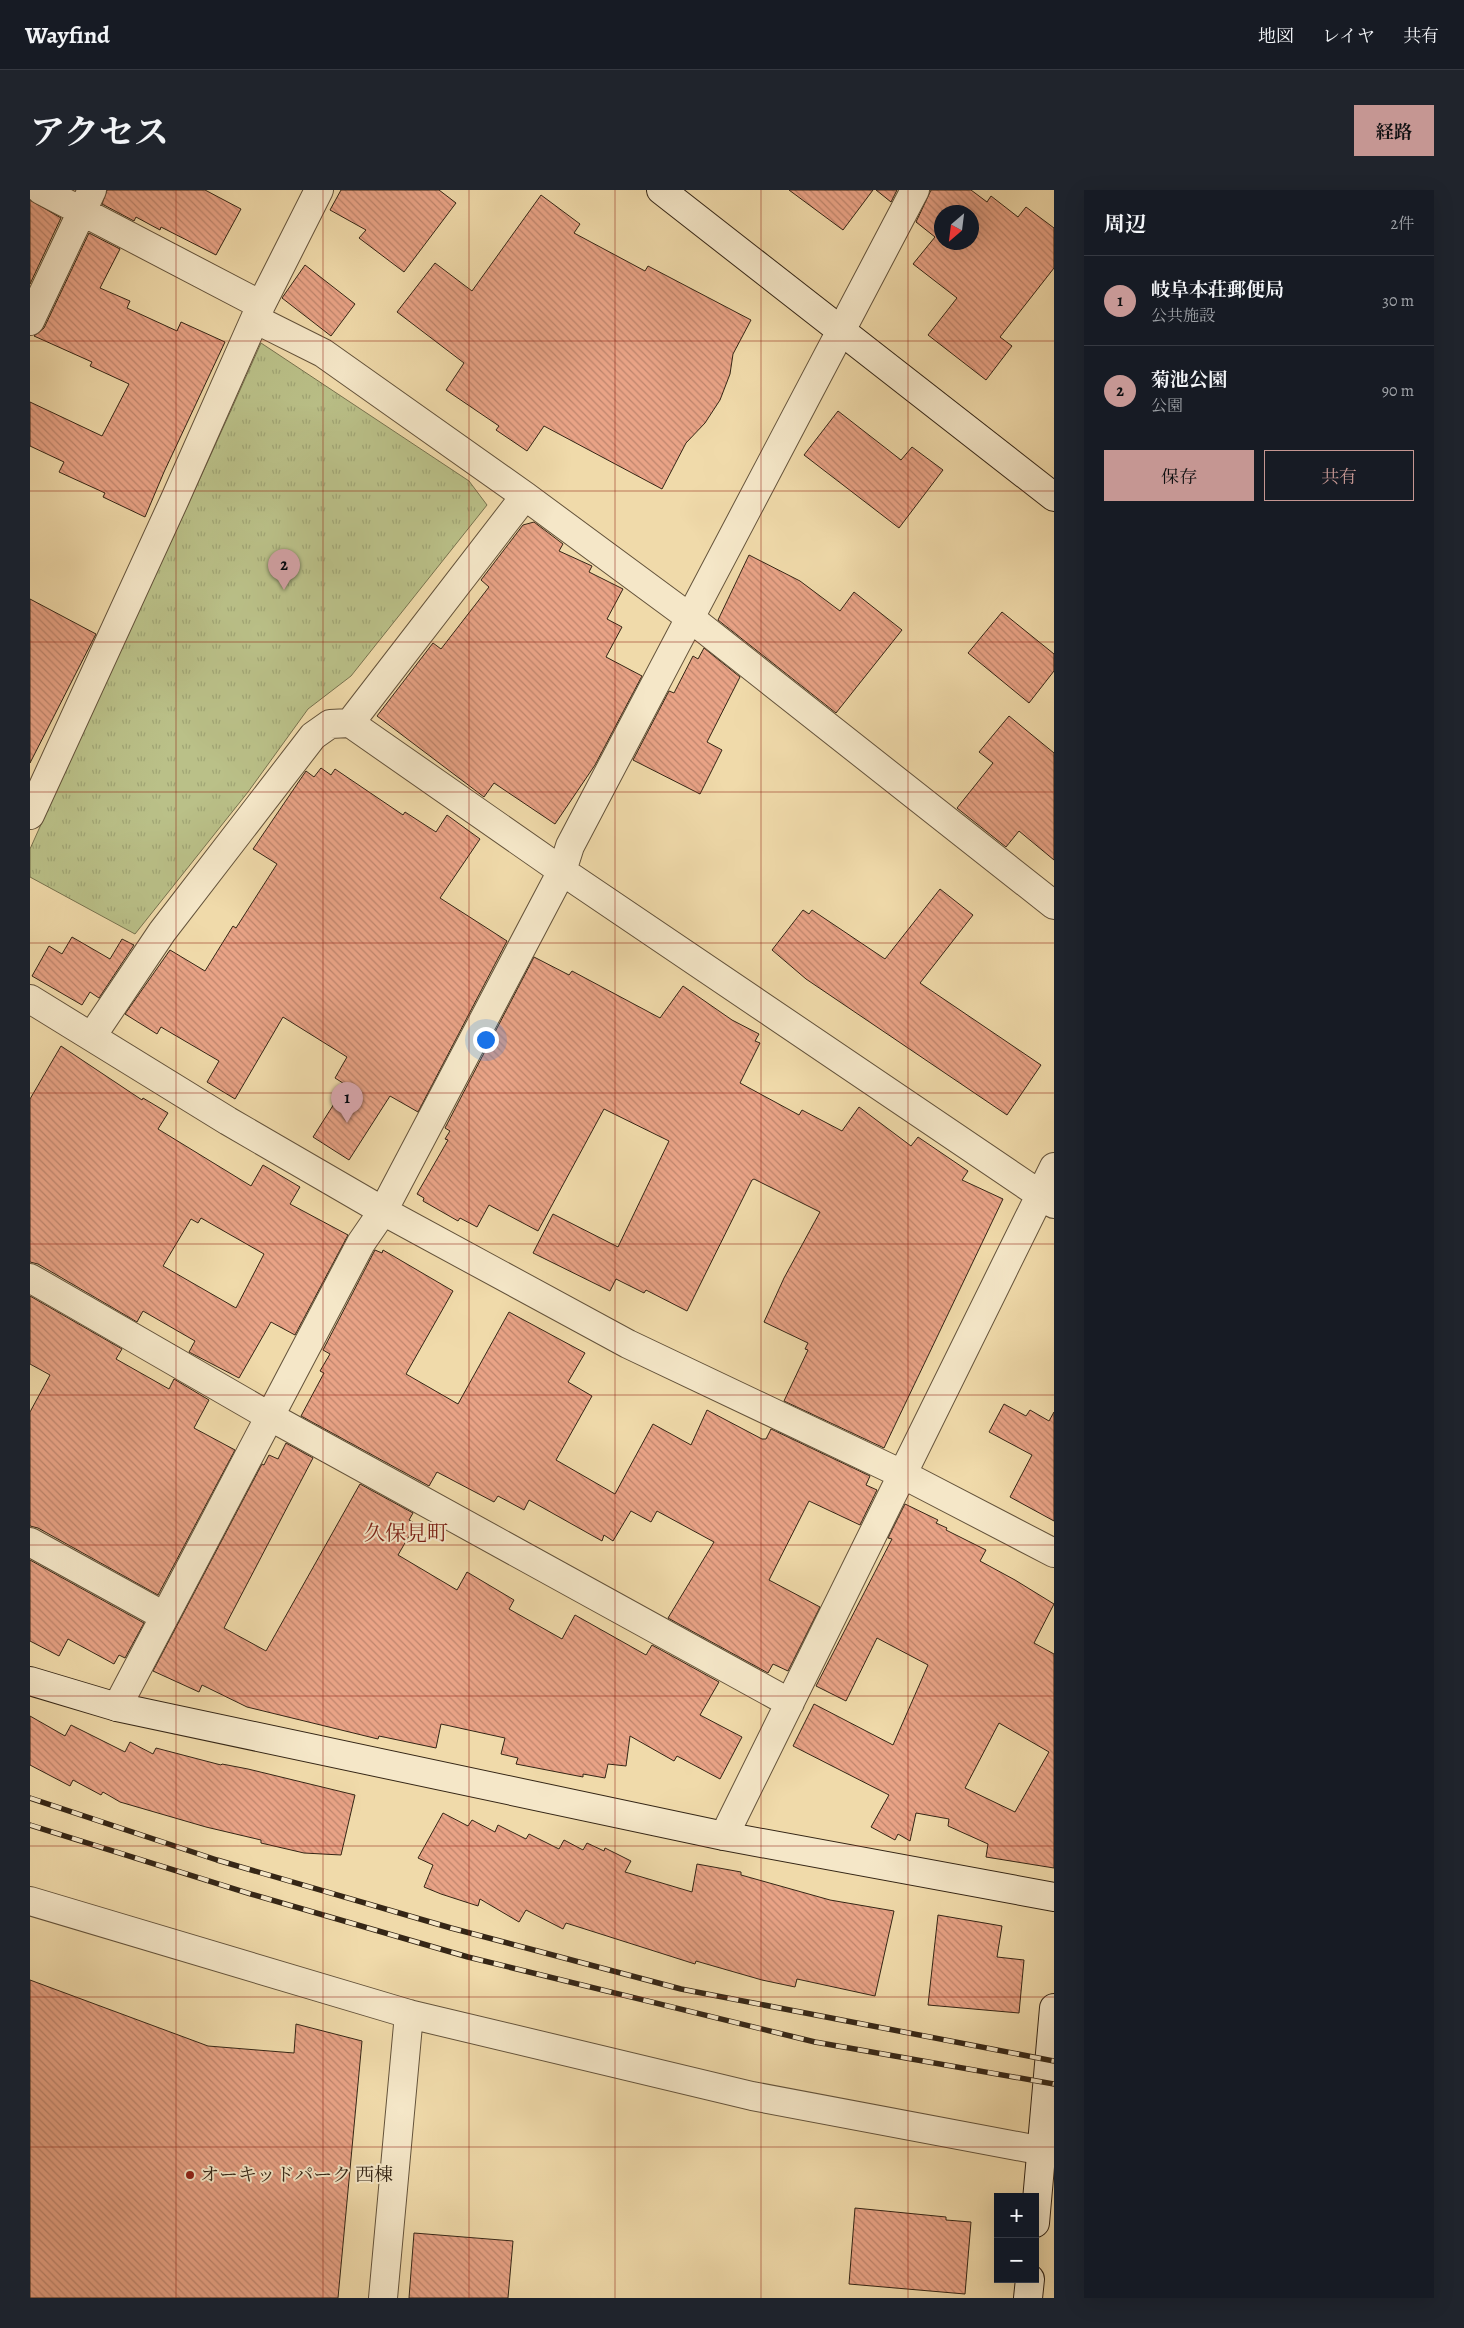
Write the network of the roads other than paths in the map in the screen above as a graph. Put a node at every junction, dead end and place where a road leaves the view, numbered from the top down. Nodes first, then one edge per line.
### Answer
1 (41, 190) edge
2 (319, 190) edge
3 (661, 190) edge
4 (915, 190) edge
5 (86, 201) edge
6 (258, 312) junction
7 (30, 321) edge
8 (841, 332) junction
9 (525, 496) junction
10 (1054, 497) edge
11 (689, 617) junction
12 (350, 723) junction
13 (30, 815) edge
14 (562, 871) junction
15 (1054, 905) edge
16 (30, 1000) edge
17 (92, 1036) junction
18 (1054, 1167) edge
19 (1047, 1200) edge
20 (383, 1211) junction
21 (30, 1278) edge
22 (268, 1416) junction
23 (904, 1475) junction
24 (30, 1542) edge
25 (1054, 1553) edge
26 (164, 1616) junction
27 (30, 1681) edge
28 (790, 1703) junction
29 (117, 1707) junction
30 (724, 1836) junction
31 (1054, 1897) edge
32 (30, 1900) edge
33 (1054, 2008) edge
34 (409, 2014) junction
35 (1048, 2152) edge
36 (1039, 2201) edge
37 (1030, 2283) edge
38 (383, 2298) edge
39 (1028, 2298) edge

1 - 5 street
2 - 6 street
3 - 8 street
4 - 8 street
5 - 6 street
5 - 7 street
6 - 9 street
6 - 13 street
8 - 10 street
8 - 11 street
9 - 11 street
9 - 12 street
11 - 14 street
11 - 15 street
12 - 14 street
12 - 17 street
14 - 19 street
14 - 20 street
16 - 17 street
17 - 20 street
18 - 19 street
19 - 23 street
20 - 22 street
20 - 23 street
21 - 22 street
22 - 26 street
22 - 28 street
23 - 25 street
23 - 28 street
24 - 26 street
26 - 29 street
27 - 29 street
28 - 30 street
29 - 30 street
30 - 31 street
32 - 34 street
33 - 35 street
34 - 35 street
34 - 38 street
35 - 36 street
37 - 39 street

